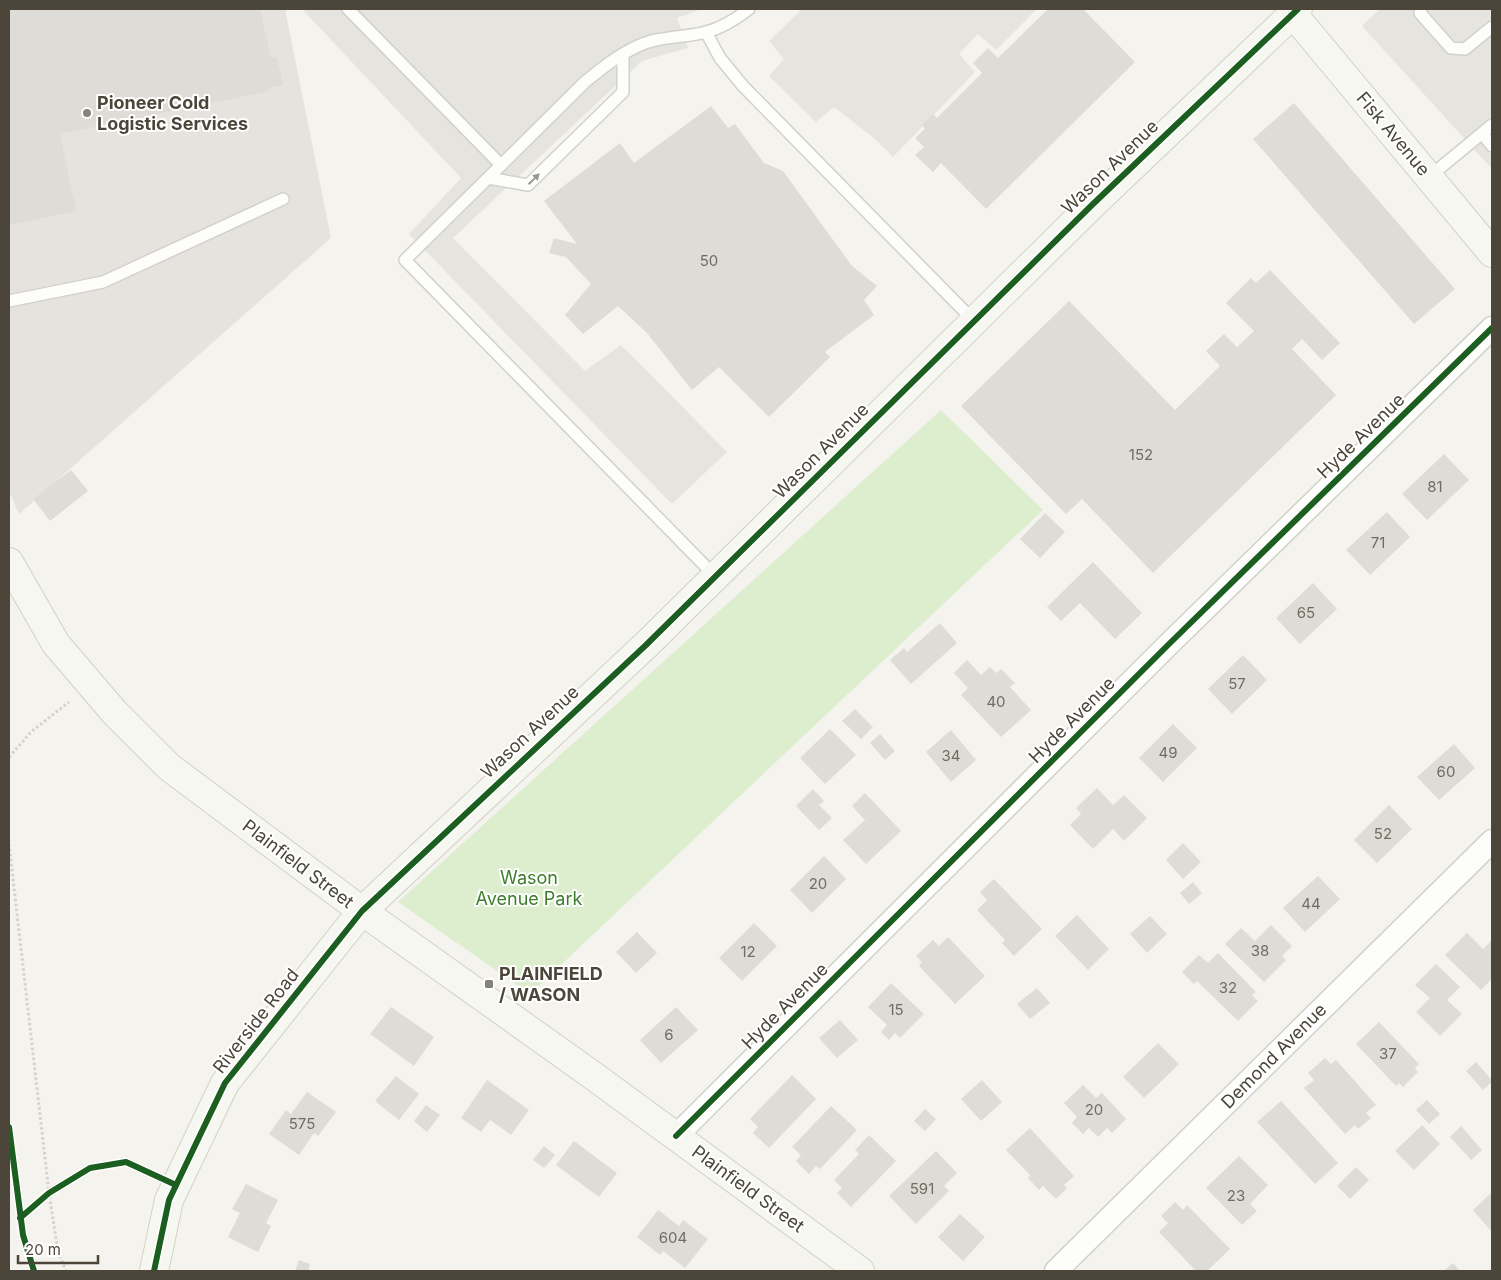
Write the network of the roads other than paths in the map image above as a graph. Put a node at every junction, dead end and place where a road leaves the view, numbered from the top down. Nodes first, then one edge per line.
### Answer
1 (348, 9) edge
2 (749, 9) edge
3 (1421, 9) edge
4 (1293, 10) edge
5 (1492, 27) edge
6 (706, 32) junction
7 (623, 55) junction
8 (1492, 125) edge
9 (1482, 134) junction
10 (1492, 146) edge
11 (501, 165) junction
12 (1429, 177) junction
13 (488, 178) junction
14 (283, 199) dead end
15 (1492, 253) edge
16 (9, 301) edge
17 (974, 322) junction
18 (1492, 328) edge
19 (9, 562) edge
20 (716, 577) junction
21 (1492, 841) edge
22 (362, 911) junction
23 (676, 1136) junction
24 (154, 1271) edge
25 (860, 1271) edge
26 (1056, 1271) edge

1 - 11 lane
2 - 6 lane
3 - 5 lane
4 - 12 street, Fisk Avenue
4 - 17 street, Wason Avenue
6 - 7 lane
6 - 17 lane
7 - 11 lane
13 -> 7 lane
8 - 9 lane
9 - 10 lane
9 - 12 lane
11 - 13 lane
12 - 15 street, Fisk Avenue
13 - 20 lane
14 - 16 lane
17 - 20 street, Wason Avenue
18 - 23 street, Hyde Avenue
19 - 22 street, Plainfield Street
20 - 22 street, Wason Avenue
21 - 26 street, Demond Avenue
22 - 23 street, Plainfield Street
22 - 24 street, Riverside Road
23 - 25 street, Plainfield Street

